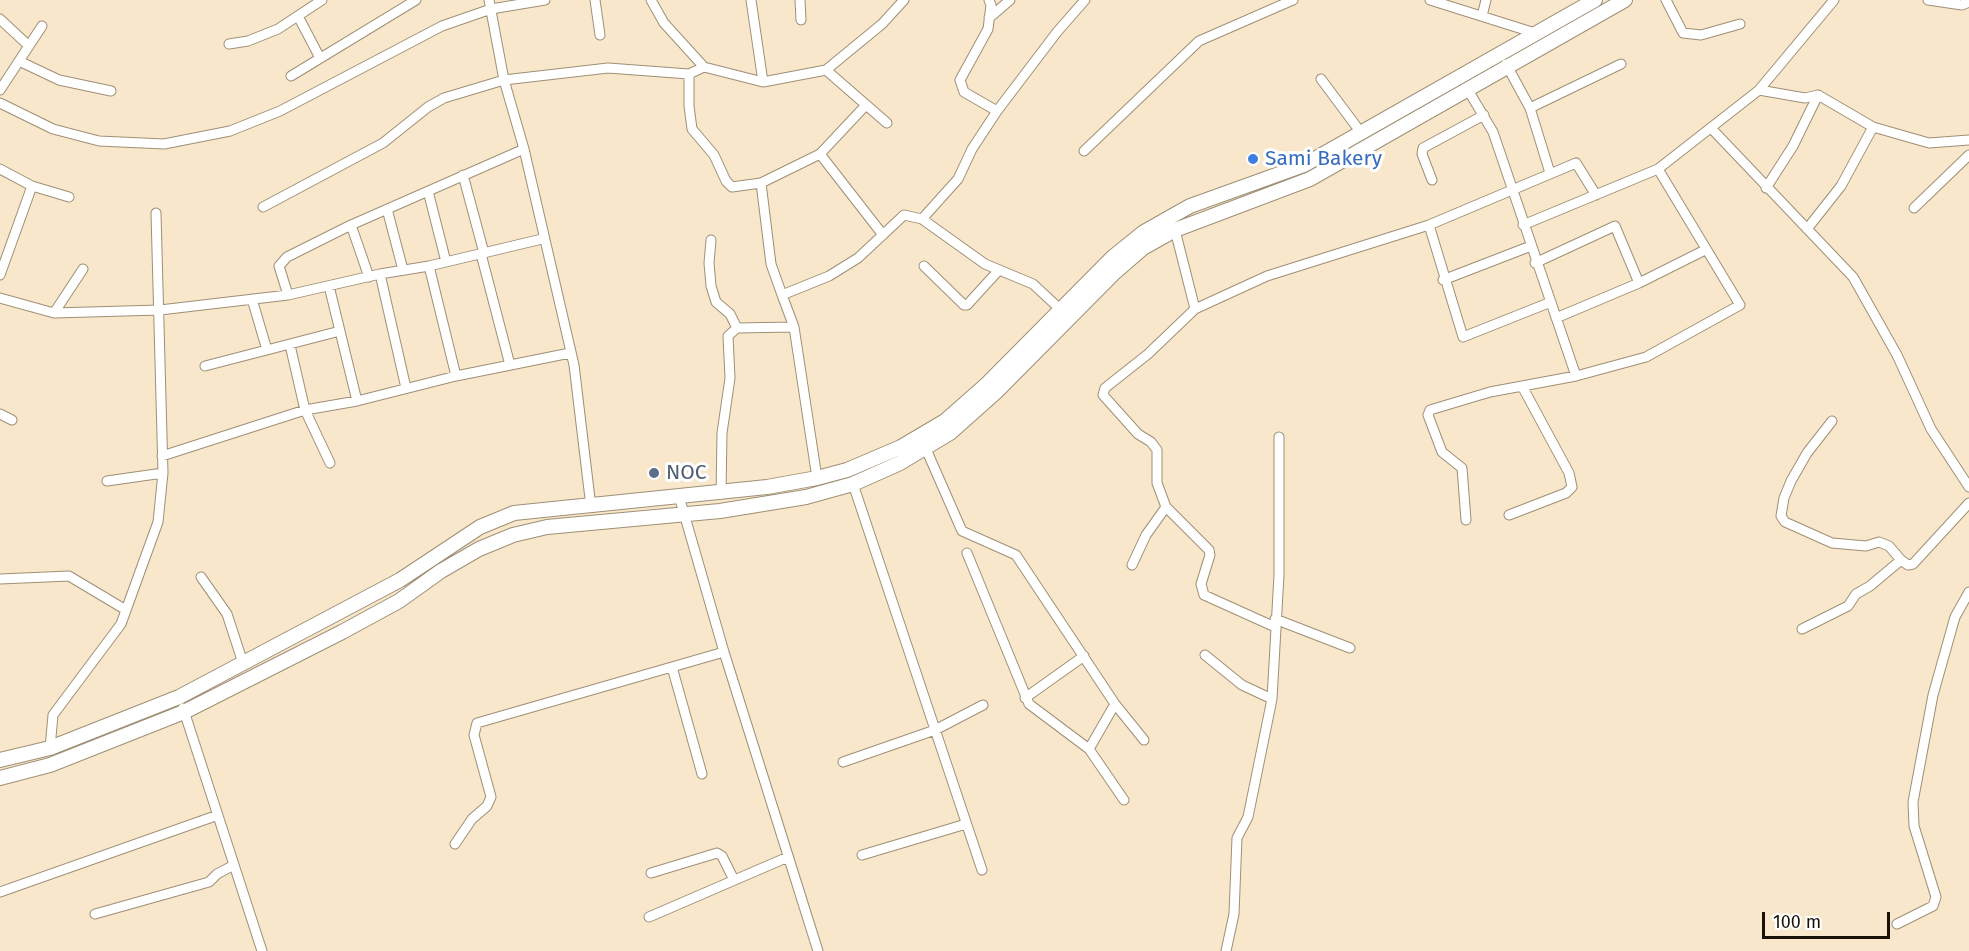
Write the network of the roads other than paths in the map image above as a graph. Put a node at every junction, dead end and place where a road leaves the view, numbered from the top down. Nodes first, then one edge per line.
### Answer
1 (322, 0) edge
2 (545, 0) edge
3 (595, 0) edge
4 (651, 0) edge
5 (751, 0) edge
6 (800, 0) edge
7 (904, 0) edge
8 (989, 0) edge
9 (1010, 0) edge
10 (1085, 0) edge
11 (1293, 0) edge
12 (1430, 0) edge
13 (1486, 0) edge
14 (1595, 0) edge
15 (1625, 0) edge
16 (1666, 0) edge
17 (1834, 0) edge
18 (1928, 0) edge
19 (410, 2) edge
20 (1969, 2) edge
21 (490, 4) edge
22 (298, 16) junction
23 (1482, 16) junction
24 (989, 18) junction
25 (0, 19) edge
26 (801, 20) dead end
27 (1740, 24) dead end
28 (42, 26) dead end
29 (1535, 33) junction
30 (600, 35) dead end
31 (229, 44) dead end
32 (29, 46) junction
33 (320, 58) junction
34 (1504, 59) junction
35 (19, 61) junction
36 (1621, 64) dead end
37 (704, 67) junction
38 (826, 70) junction
39 (689, 74) junction
40 (291, 76) dead end
41 (1321, 79) dead end
42 (504, 80) junction
43 (763, 82) junction
44 (0, 90) edge
45 (1468, 90) junction
46 (1759, 90) junction
47 (111, 91) dead end
48 (1818, 95) junction
49 (0, 103) edge
50 (866, 105) junction
51 (1530, 108) junction
52 (997, 111) junction
53 (1484, 115) junction
54 (887, 123) dead end
55 (1873, 127) junction
56 (1711, 128) junction
57 (1362, 134) junction
58 (1969, 140) edge
59 (524, 149) junction
60 (1084, 152) dead end
61 (820, 154) junction
62 (1969, 155) edge
63 (0, 169) edge
64 (1658, 169) junction
65 (1550, 173) junction
66 (463, 175) junction
67 (1432, 180) dead end
68 (761, 183) junction
69 (32, 186) junction
70 (1766, 188) junction
71 (428, 191) junction
72 (1510, 191) junction
73 (1596, 195) junction
74 (69, 197) dead end
75 (262, 207) dead end
76 (1914, 208) dead end
77 (387, 209) junction
78 (156, 213) dead end
79 (922, 219) junction
80 (351, 225) junction
81 (1429, 225) junction
82 (1524, 225) junction
83 (1807, 229) junction
84 (1175, 230) junction
85 (883, 235) junction
86 (542, 239) junction
87 (711, 240) dead end
88 (1531, 246) junction
89 (1705, 250) junction
90 (482, 253) junction
91 (446, 262) junction
92 (1535, 263) junction
93 (429, 266) junction
94 (924, 266) dead end
95 (83, 269) dead end
96 (403, 270) junction
97 (999, 270) junction
98 (380, 274) junction
99 (0, 275) edge
100 (369, 277) junction
101 (1443, 280) junction
102 (1639, 283) junction
103 (329, 286) junction
104 (288, 295) junction
105 (782, 295) junction
106 (0, 298) edge
107 (252, 299) junction
108 (1551, 302) junction
109 (1195, 309) junction
110 (160, 310) junction
111 (1061, 310) junction
112 (54, 313) junction
113 (1556, 318) junction
114 (794, 327) junction
115 (737, 328) junction
116 (340, 331) junction
117 (290, 345) junction
118 (267, 350) junction
119 (570, 353) junction
120 (510, 365) junction
121 (205, 366) dead end
122 (456, 376) junction
123 (1576, 376) junction
124 (1522, 386) junction
125 (406, 388) junction
126 (992, 388) junction
127 (357, 401) junction
128 (305, 410) junction
129 (0, 414) edge
130 (12, 420) dead end
131 (1833, 421) dead end
132 (1280, 437) dead end
133 (926, 449) junction
134 (162, 456) junction
135 (330, 463) dead end
136 (163, 473) junction
137 (817, 478) junction
138 (107, 481) dead end
139 (853, 484) junction
140 (1969, 487) edge
141 (721, 494) junction
142 (680, 496) junction
143 (1969, 503) edge
144 (591, 507) junction
145 (1166, 507) junction
146 (684, 513) junction
147 (1509, 515) dead end
148 (1466, 520) dead end
149 (967, 553) dead end
150 (1901, 560) junction
151 (1132, 565) dead end
152 (201, 577) dead end
153 (0, 579) edge
154 (1969, 592) edge
155 (126, 610) junction
156 (335, 616) junction
157 (1275, 623) junction
158 (1802, 628) dead end
159 (342, 632) junction
160 (1350, 648) dead end
161 (724, 652) junction
162 (1205, 655) dead end
163 (1084, 656) junction
164 (243, 663) junction
165 (672, 667) junction
166 (179, 697) junction
167 (1025, 698) junction
168 (1272, 699) junction
169 (1115, 704) junction
170 (983, 705) dead end
171 (184, 712) junction
172 (935, 730) junction
173 (1144, 740) dead end
174 (50, 748) junction
175 (1089, 749) junction
176 (0, 760) edge
177 (843, 762) dead end
178 (702, 774) dead end
179 (0, 778) edge
180 (1124, 800) dead end
181 (218, 814) junction
182 (966, 824) junction
183 (456, 844) dead end
184 (862, 855) dead end
185 (788, 857) junction
186 (234, 865) junction
187 (982, 870) dead end
188 (651, 873) dead end
189 (734, 880) junction
190 (0, 892) edge
191 (95, 914) dead end
192 (649, 917) dead end
193 (1897, 924) dead end
194 (1226, 949) edge
195 (262, 951) edge
196 (818, 951) edge
197 (1214, 951) edge

1 - 22 street
2 - 21 street
3 - 30 street
4 - 37 street
5 - 43 street
6 - 26 street
7 - 38 street
8 - 24 street
9 - 24 street
10 - 52 street
11 - 60 street
12 - 23 street
13 - 23 street
14 - 29 highway
15 - 34 highway
16 - 27 street
17 - 46 street
18 - 20 street
19 - 33 street
21 - 42 street
21 - 49 street
22 - 31 street
22 - 33 street
23 - 29 street
24 - 52 street
25 - 32 street
28 - 32 street
29 - 34 highway
32 - 35 street
33 - 40 street
34 - 45 highway
34 - 51 street
34 - 57 highway
35 - 44 street
35 - 47 street
36 - 51 street
37 - 39 street
37 - 43 street
38 - 43 street
38 - 50 street
39 - 42 street
39 - 68 street
41 - 57 street
42 - 59 street
42 - 75 street
45 - 53 street
45 - 84 highway
46 - 48 street
46 - 56 street
48 - 55 street
48 - 70 street
50 - 54 street
50 - 61 street
51 - 65 street
52 - 79 street
53 - 67 street
53 - 72 street
55 - 58 street
55 - 83 street
56 - 64 street
56 - 70 street
57 - 111 highway
59 - 66 street
59 - 86 street
61 - 68 street
61 - 85 street
62 - 76 street
63 - 69 street
64 - 73 street
64 - 89 street
65 - 72 street
65 - 73 street
66 - 71 street
66 - 90 street
68 - 105 street
69 - 74 street
69 - 99 street
70 - 83 street
71 - 77 street
71 - 91 street
72 - 81 street
72 - 82 street
73 - 82 street
77 - 80 street
77 - 96 street
78 - 110 street
79 - 85 street
79 - 97 street
80 - 100 street
80 - 104 street
81 - 101 street
81 - 109 street
82 - 88 street
83 - 140 street
84 - 109 street
84 - 126 highway
85 - 105 street
86 - 90 street
86 - 119 street
87 - 115 street
88 - 92 street
88 - 101 street
89 - 102 street
89 - 123 street
90 - 91 street
90 - 120 street
91 - 93 street
92 - 102 street
92 - 108 street
93 - 96 street
93 - 122 street
94 - 97 street
95 - 112 street
96 - 98 street
97 - 111 street
98 - 100 street
98 - 125 street
100 - 103 street
101 - 108 street
102 - 113 street
103 - 104 street
103 - 116 street
104 - 107 street
105 - 114 street
106 - 112 street
107 - 110 street
107 - 118 street
108 - 113 street
109 - 145 street
110 - 112 street
110 - 134 street
111 - 126 highway
113 - 123 street
114 - 115 street
114 - 137 street
115 - 141 street
116 - 117 street
116 - 127 street
117 - 118 street
117 - 128 street
118 - 121 street
119 - 120 street
119 - 144 street
120 - 122 street
122 - 125 street
123 - 124 street
124 - 147 street
124 - 148 street
125 - 127 street
126 - 133 highway
126 - 137 highway
127 - 128 street
128 - 134 street
128 - 135 street
129 - 130 street
131 - 150 street
132 - 157 street
133 - 139 highway
133 - 163 street
134 - 136 street
136 - 138 street
136 - 155 street
137 - 141 highway
139 - 146 highway
139 - 172 street
141 - 142 highway
142 - 144 highway
142 - 146 street
143 - 150 street
144 - 156 highway
145 - 151 street
145 - 157 street
146 - 159 highway
146 - 161 street
149 - 167 street
150 - 158 street
152 - 164 street
153 - 155 street
154 - 193 street
155 - 174 street
156 - 159 street
156 - 164 highway
157 - 160 street
157 - 168 street
159 - 171 highway
161 - 165 street
161 - 185 street
162 - 168 street
163 - 167 street
163 - 169 street
164 - 166 highway
165 - 178 street
165 - 183 street
166 - 171 street
166 - 174 highway
167 - 175 street
168 - 194 street
169 - 173 street
169 - 175 street
170 - 172 street
171 - 179 highway
171 - 181 street
172 - 177 street
172 - 182 street
174 - 176 highway
175 - 180 street
181 - 186 street
181 - 190 street
182 - 184 street
182 - 187 street
185 - 189 street
185 - 196 street
186 - 191 street
186 - 195 street
188 - 189 street
189 - 192 street
194 - 197 street

